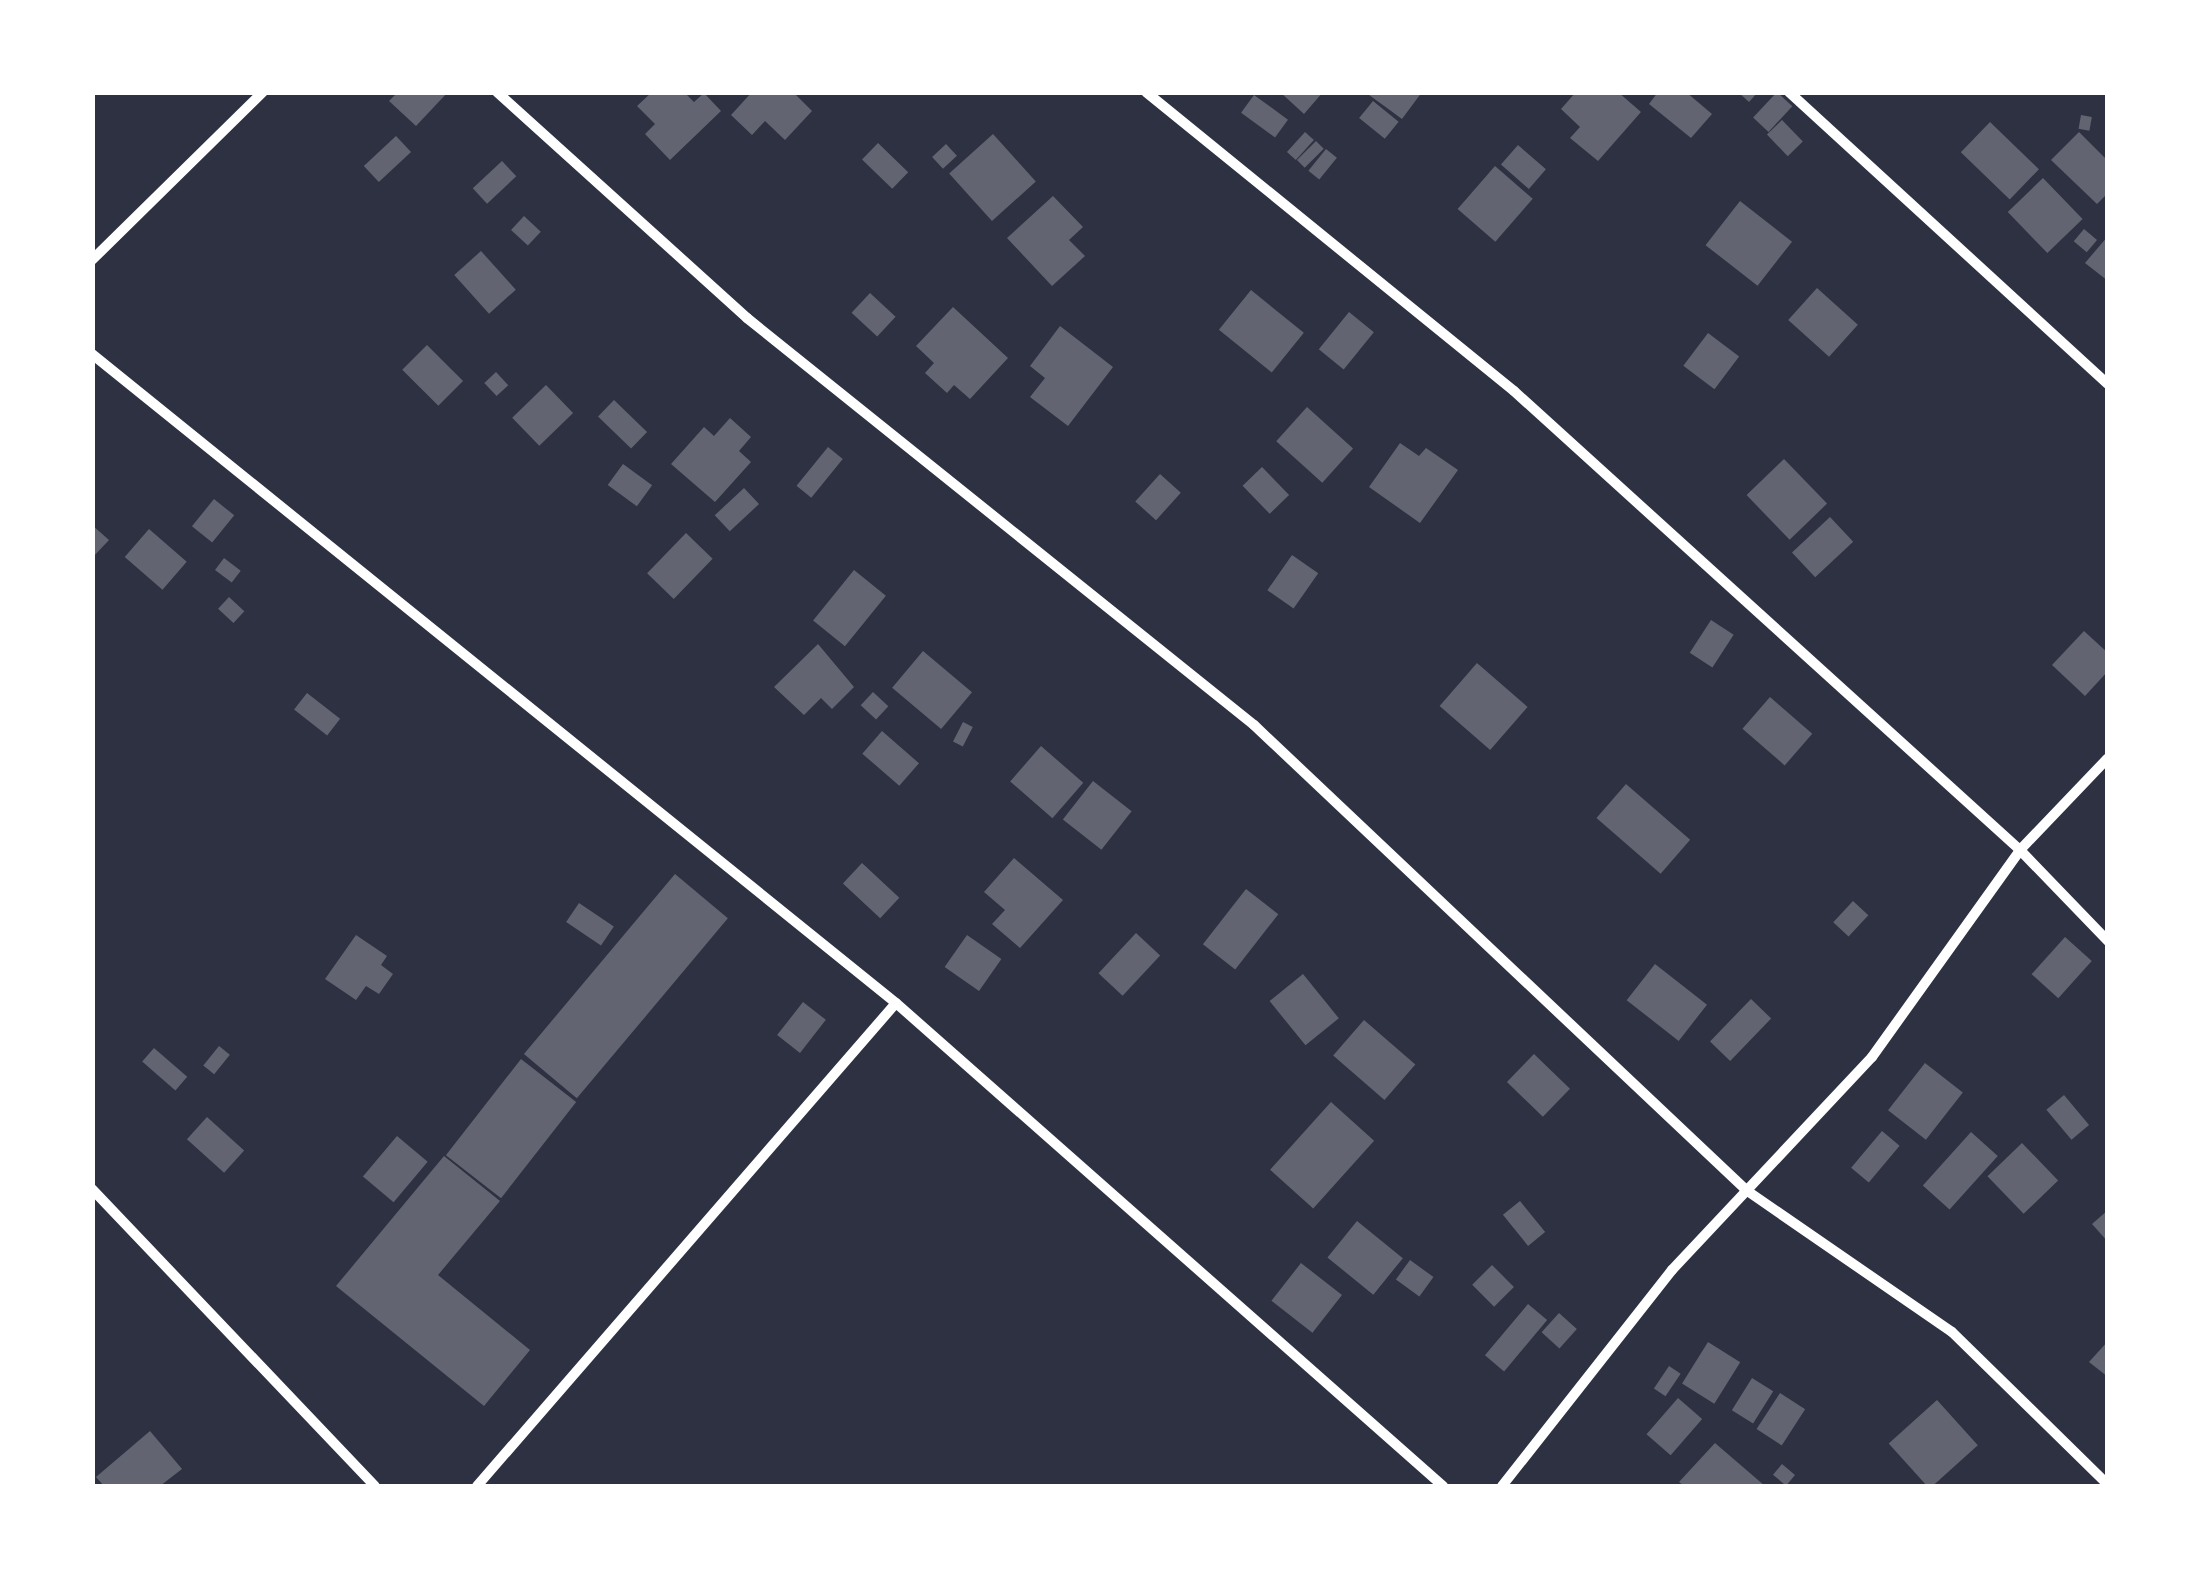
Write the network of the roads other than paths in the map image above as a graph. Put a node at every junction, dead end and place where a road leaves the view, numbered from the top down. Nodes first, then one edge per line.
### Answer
1 (264, 92) edge
2 (496, 92) edge
3 (1146, 92) edge
4 (1789, 92) edge
5 (92, 260) edge
6 (92, 354) edge
7 (2108, 384) edge
8 (2108, 758) edge
9 (2020, 850) junction
10 (2108, 940) edge
11 (896, 1004) junction
12 (92, 1189) edge
13 (1746, 1190) junction
14 (374, 1486) edge
15 (477, 1486) edge
16 (1443, 1486) edge
17 (1502, 1486) edge
18 (2108, 1486) edge

1 - 5 street
2 - 13 street
3 - 9 street
4 - 7 street
6 - 11 street
8 - 9 street
9 - 10 street
9 - 13 street
11 - 15 street
11 - 16 street
12 - 14 street
13 - 17 street
13 - 18 street

